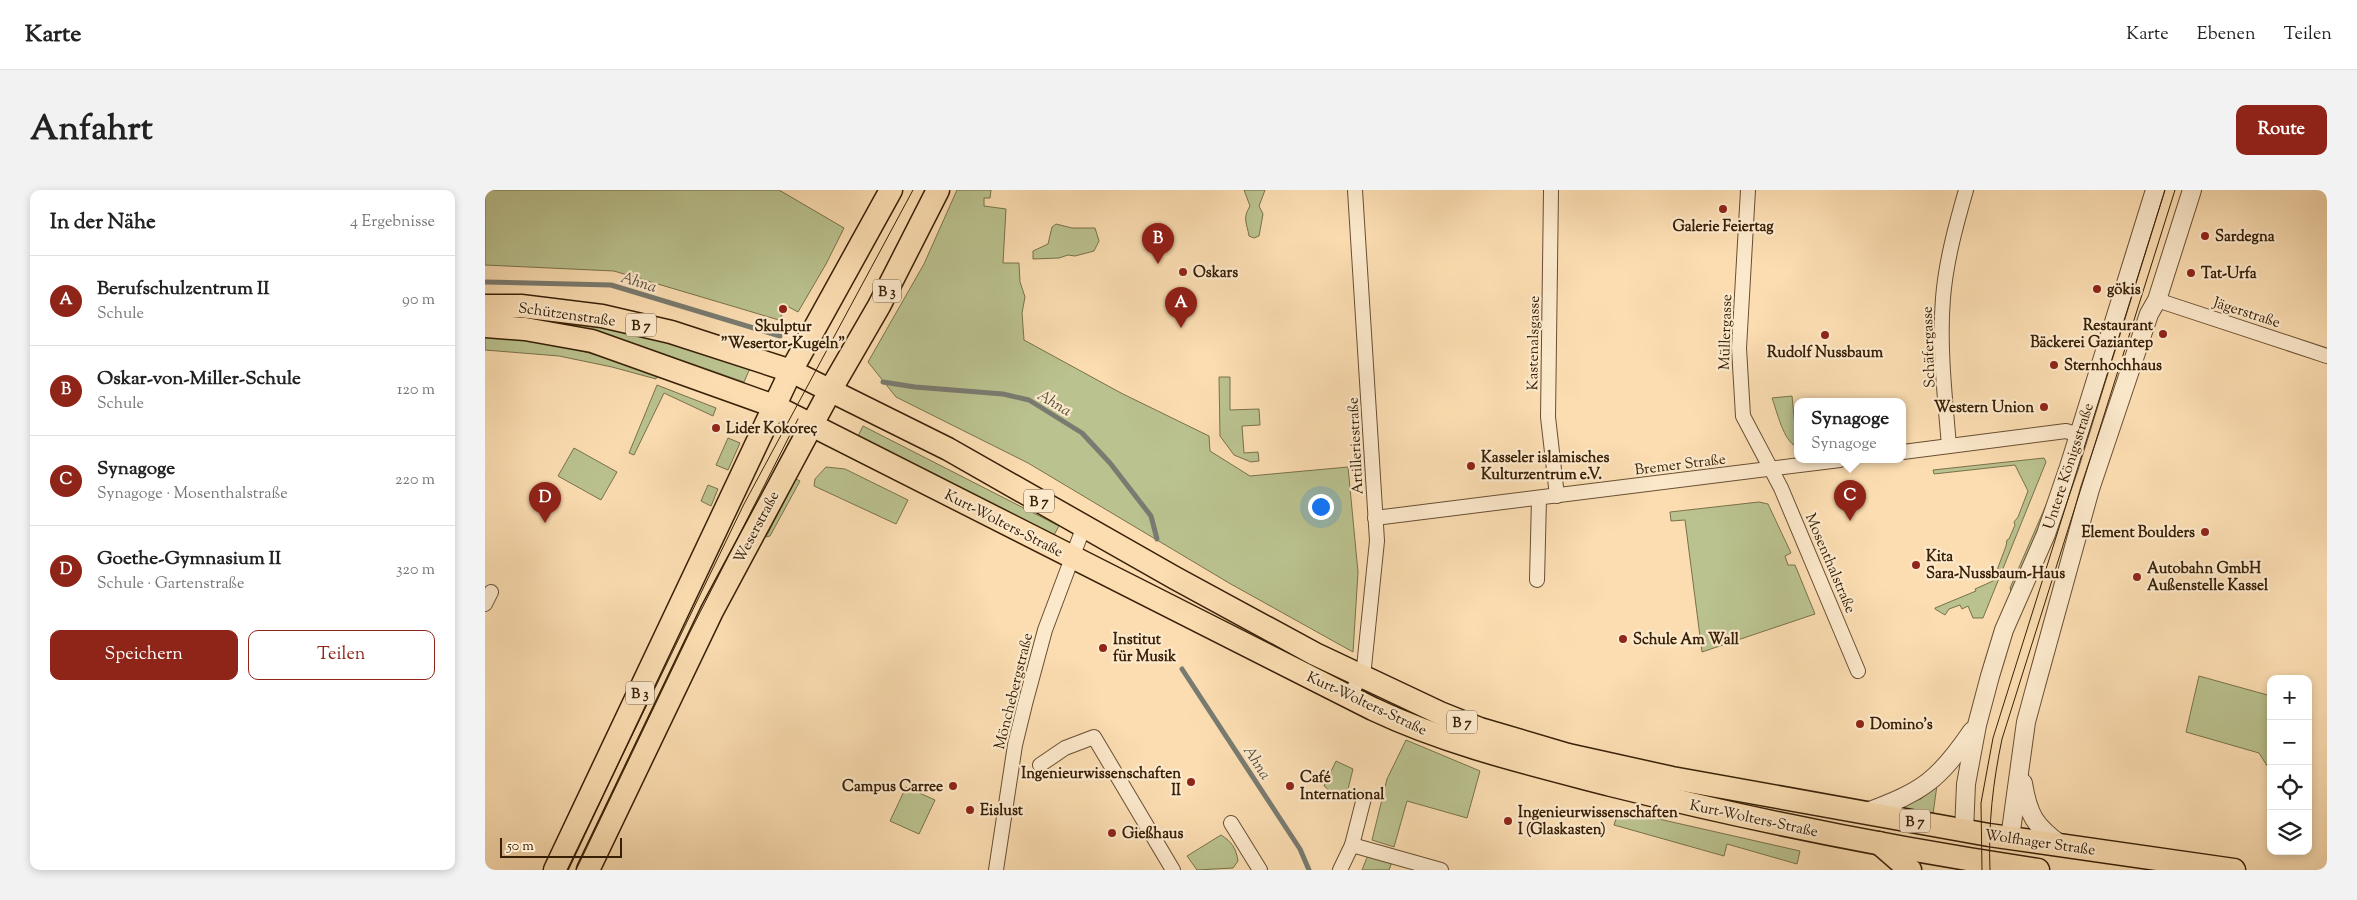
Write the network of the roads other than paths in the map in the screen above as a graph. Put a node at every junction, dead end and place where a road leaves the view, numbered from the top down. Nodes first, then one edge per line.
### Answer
1 (891, 190) edge
2 (938, 190) edge
3 (1355, 190) edge
4 (1551, 190) edge
5 (1748, 190) edge
6 (1966, 190) edge
7 (2155, 190) edge
8 (2192, 190) edge
9 (2157, 300) junction
10 (485, 306) edge
11 (485, 326) edge
12 (2327, 356) edge
13 (791, 371) junction
14 (831, 389) junction
15 (774, 406) junction
16 (812, 425) junction
17 (2079, 435) junction
18 (1949, 446) junction
19 (1906, 452) edge
20 (1818, 463) edge
21 (1771, 469) junction
22 (1557, 496) junction
23 (1539, 499) junction
24 (1375, 518) junction
25 (1083, 526) junction
26 (1071, 556) junction
27 (1537, 580) dead end
28 (1858, 672) dead end
29 (1360, 676) junction
30 (1350, 697) junction
31 (1977, 724) junction
32 (1040, 765) dead end
33 (2020, 769) junction
34 (1364, 798) dead end
35 (1867, 812) junction
36 (1231, 823) dead end
37 (1964, 831) junction
38 (2010, 838) junction
39 (1878, 842) junction
40 (1352, 845) junction
41 (2061, 845) junction
42 (1965, 864) edge
43 (2008, 868) edge
44 (555, 870) edge
45 (588, 870) edge
46 (997, 870) edge
47 (1173, 870) edge
48 (1259, 870) edge
49 (1340, 870) edge
50 (1441, 870) edge
51 (1910, 870) edge
52 (2038, 870) edge
53 (2234, 870) edge

1 - 13 main road, B 3
2 - 14 main road, Weserstraße / B 3
3 - 24 street, Artilleriestraße
4 - 22 street, Kastenalsgasse
5 - 21 street, Müllergasse
6 - 18 street, Schäfergasse
7 - 17 street, Untere Königsstraße
8 - 9 street, Untere Königsstraße
9 - 12 street, Jägerstraße
9 - 33 street, Untere Königsstraße
10 - 13 main road, Schützenstraße / B 7
11 - 15 main road, Schützenstraße / B 7
13 - 14 main road, Kurt-Wolters-Straße / B 7
13 - 15 main road, B 3
14 - 16 main road, Weserstraße / B 3
14 - 25 main road, Kurt-Wolters-Straße / B 7
15 - 16 main road, Kurt-Wolters-Straße / B 7
15 - 44 main road, B 3
16 - 26 main road, Kurt-Wolters-Straße / B 7
16 - 45 main road, Weserstraße / B 3
17 - 18 street
17 - 31 street, Untere Königsstraße
18 - 19 street
20 - 21 street, Bremer Straße
21 - 22 street, Bremer Straße
21 - 28 street, Mosenthalstraße
22 - 23 street, Bremer Straße
23 - 24 street, Bremer Straße
23 - 27 street
24 - 29 street, Artilleriestraße
25 - 26 street, Mönchebergstraße
25 - 29 main road, Kurt-Wolters-Straße / B 7
26 - 30 main road, Kurt-Wolters-Straße / B 7
26 - 46 street, Mönchebergstraße
29 - 30 street, Artilleriestraße
29 - 35 main road, Kurt-Wolters-Straße / B 7
30 - 39 main road, Kurt-Wolters-Straße / B 7
31 - 35 street
31 - 37 street, Untere Königsstraße
32 - 47 street
33 - 38 street, Untere Königsstraße
33 - 41 street
34 - 40 street
35 - 37 main road, Kurt-Wolters-Straße / B 7
36 - 48 street
37 - 38 main road, Wolfhager Straße / B 7
37 - 42 main road, Untere Königsstraße
38 - 41 main road, Wolfhager Straße
38 - 43 main road
39 - 42 main road, Kurt-Wolters-Straße
39 - 51 main road, B 7
40 - 49 street
40 - 50 street
41 - 53 main road, Wolfhager Straße
42 - 43 main road, Kurt-Wolters-Straße
43 - 52 main road, Wolfhager Straße

